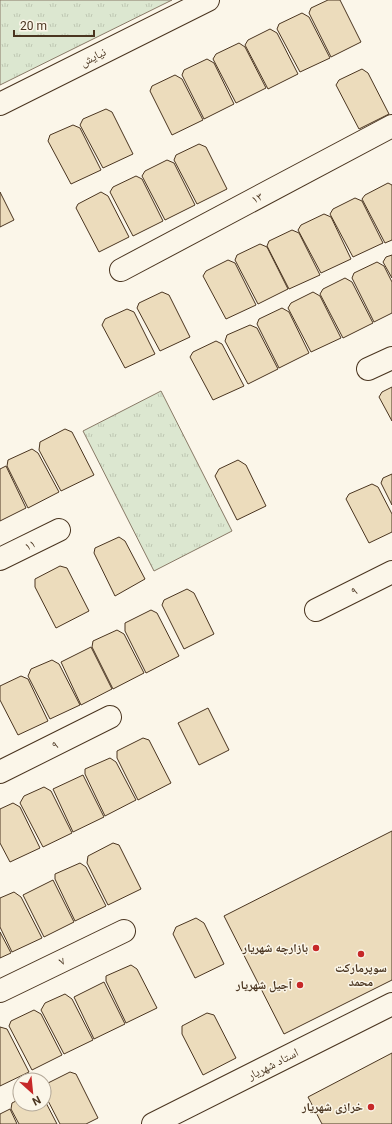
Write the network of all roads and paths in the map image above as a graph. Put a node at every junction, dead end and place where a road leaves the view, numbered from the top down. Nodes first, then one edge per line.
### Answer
1 (208, 0) edge
2 (0, 104) edge
3 (392, 126) edge
4 (122, 270) dead end
5 (392, 358) edge
6 (368, 369) dead end
7 (59, 530) dead end
8 (0, 559) edge
9 (392, 572) edge
10 (316, 610) dead end
11 (110, 717) dead end
12 (0, 772) edge
13 (124, 931) dead end
14 (0, 991) edge
15 (392, 1004) edge
16 (153, 1124) edge

1 - 2 street, نیایش
3 - 4 street, ۱۳
5 - 6 street
7 - 8 street, ۱۱
9 - 10 street, ۹
11 - 12 street, ۹
13 - 14 street, ۷
15 - 16 street, استاد شهریار

